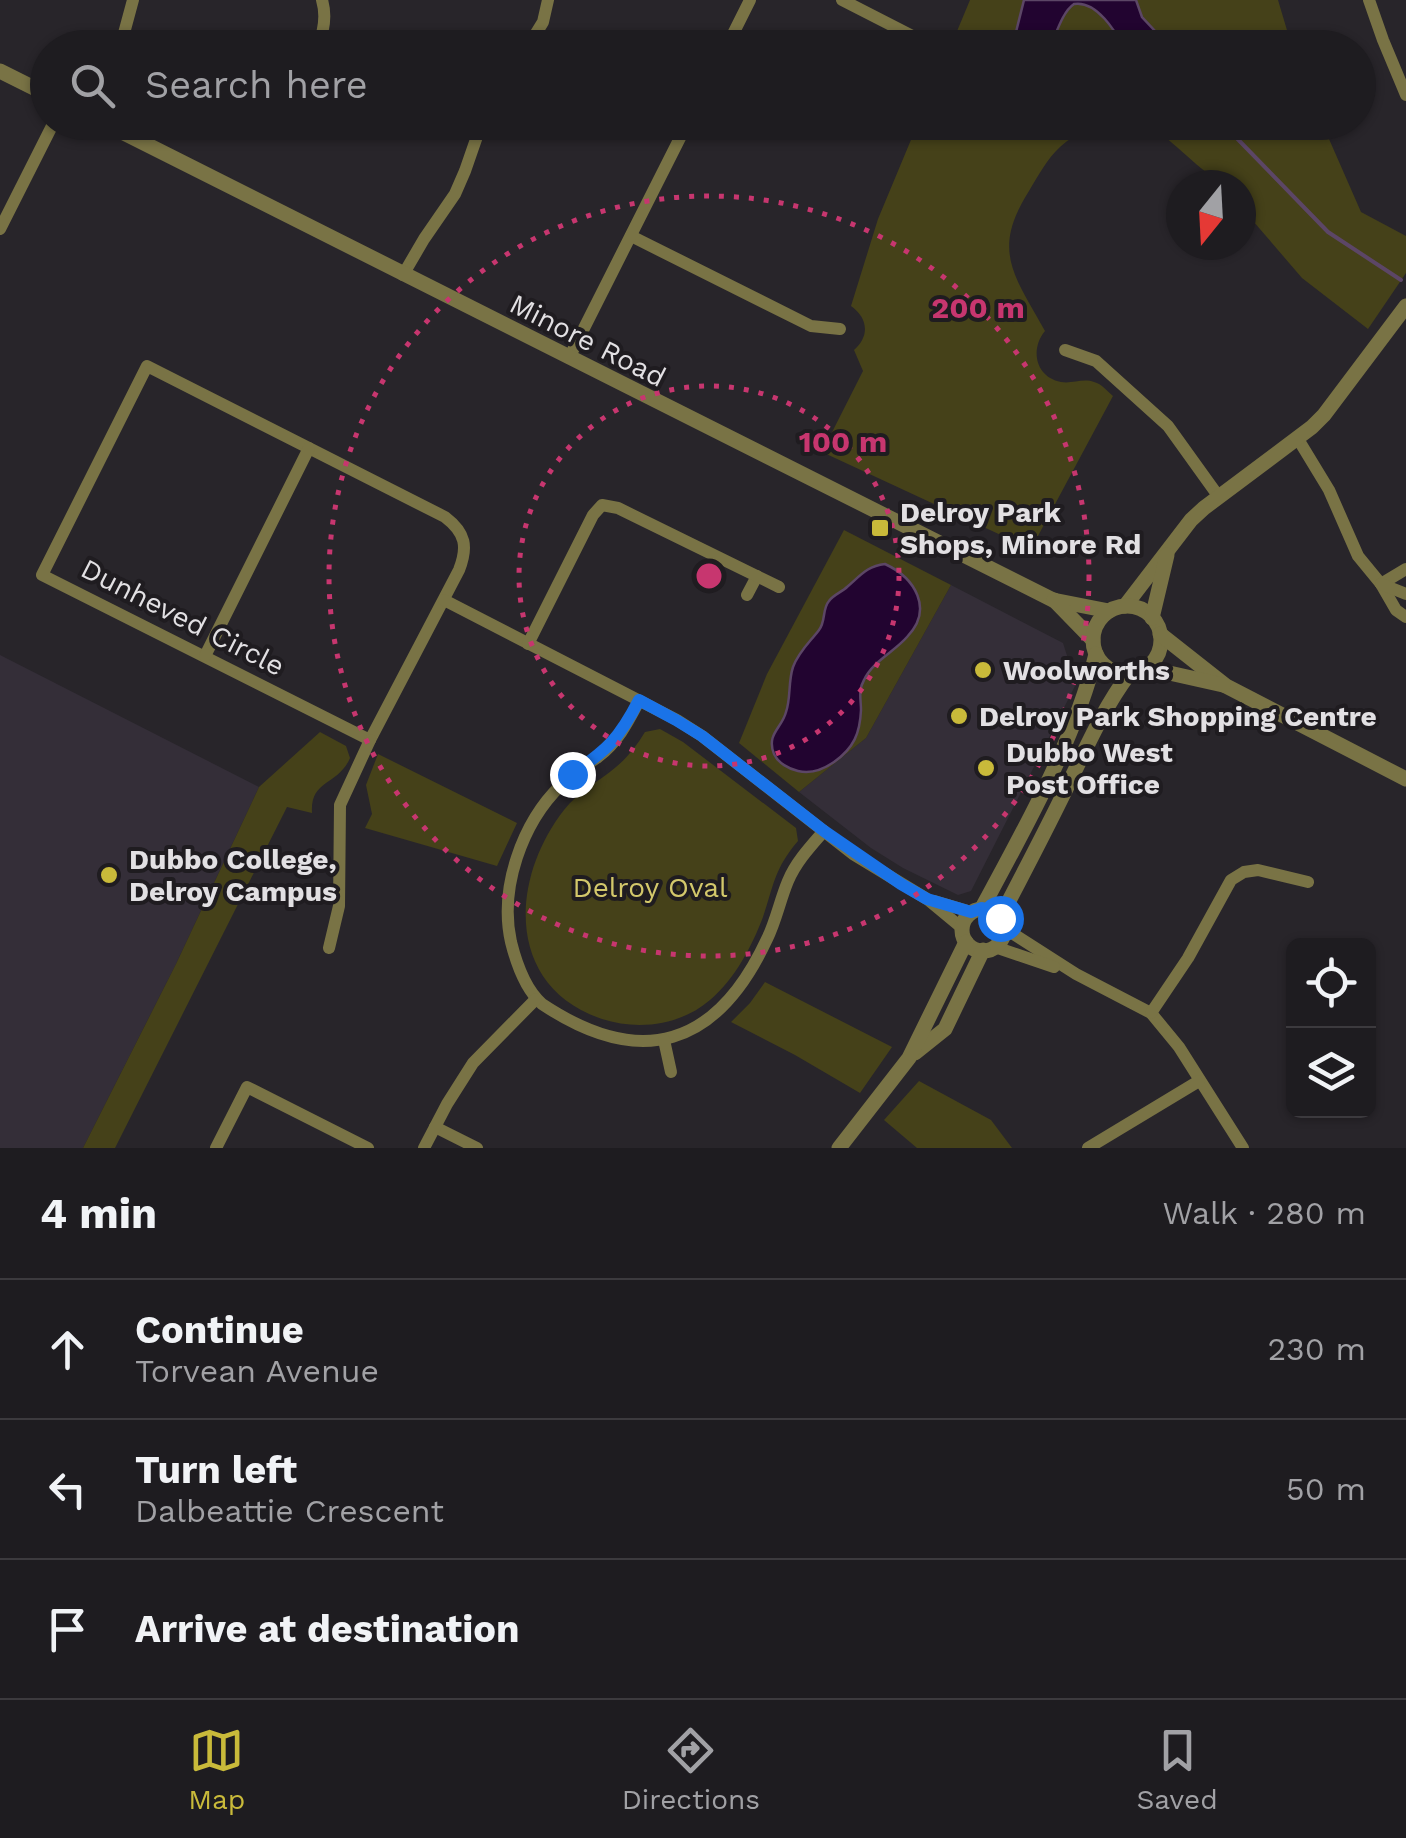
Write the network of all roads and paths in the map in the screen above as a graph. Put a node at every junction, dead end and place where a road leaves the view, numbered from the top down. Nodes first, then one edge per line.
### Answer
1 (133, 0) edge
2 (322, 0) edge
3 (548, 0) edge
4 (750, 0) edge
5 (842, 0) edge
6 (1370, 0) edge
7 (125, 30) edge
8 (323, 30) edge
9 (538, 30) edge
10 (735, 30) edge
11 (901, 30) edge
12 (0, 70) edge
13 (1402, 75) edge
14 (30, 86) edge
15 (1406, 96) edge
16 (45, 140) edge
17 (137, 140) edge
18 (476, 140) edge
19 (679, 140) edge
20 (0, 229) edge
21 (631, 236) junction
22 (403, 275) junction
23 (1406, 306) edge
24 (840, 329) dead end
25 (1065, 350) dead end
26 (569, 358) junction
27 (1298, 439) junction
28 (309, 448) junction
29 (1219, 497) junction
30 (1168, 552) junction
31 (1406, 569) edge
32 (756, 576) junction
33 (1381, 584) junction
34 (779, 588) dead end
35 (1406, 594) edge
36 (747, 595) dead end
37 (444, 600) junction
38 (1053, 600) junction
39 (1117, 609) junction
40 (1406, 617) edge
41 (1152, 618) junction
42 (1160, 634) junction
43 (528, 644) junction
44 (1094, 647) junction
45 (205, 656) junction
46 (1147, 668) junction
47 (1129, 674) junction
48 (1226, 686) junction
49 (639, 700) junction
50 (370, 740) junction
51 (1406, 779) edge
52 (824, 831) junction
53 (1308, 882) dead end
54 (927, 899) junction
55 (977, 910) junction
56 (1002, 923) junction
57 (964, 935) junction
58 (329, 948) dead end
59 (989, 949) junction
60 (1076, 974) junction
61 (536, 999) junction
62 (1151, 1013) junction
63 (664, 1040) junction
64 (909, 1058) junction
65 (672, 1072) dead end
66 (1199, 1082) junction
67 (434, 1127) junction
68 (216, 1148) edge
69 (368, 1148) edge
70 (424, 1148) edge
71 (477, 1148) edge
72 (839, 1148) edge
73 (1088, 1148) edge
74 (1243, 1148) edge

1 - 7 street
2 - 8 street
3 - 9 street
4 - 10 street
5 - 11 street
6 - 13 street
12 - 14 street
13 - 15 street
16 - 20 street
17 - 22 street, Minore Road
18 - 22 street
19 - 21 street
21 - 24 street
21 - 26 street
22 - 26 street, Minore Road
23 - 27 street
25 - 29 street
26 - 38 street, Minore Road
27 - 29 street
27 - 33 street
28 - 37 street, Dunheved Circle
28 - 45 street
28 - 45 street, Dunheved Circle
29 - 30 street
30 - 39 street
30 - 41 street
31 - 33 street
32 - 34 street
32 - 36 street
32 - 43 street
33 - 35 street
33 - 40 street
37 - 43 street
37 - 50 street, Dunheved Circle
38 - 39 street, Minore Road
38 - 44 street, Minore Road
39 - 41 street
39 - 44 street
41 - 42 street
42 - 46 street
42 - 48 street
43 - 49 street
44 - 47 street
44 - 55 street
45 - 50 street, Dunheved Circle
46 - 47 street
46 - 48 street
47 - 56 street
48 - 51 street
49 - 52 street
49 - 61 street
50 - 58 street
52 - 54 street
52 - 63 street
53 - 62 street
54 - 55 street
54 - 57 street
55 - 56 street
55 - 57 street
56 - 59 street
56 - 60 street
57 - 59 street
57 - 64 street
59 - 60 street
59 - 64 street
60 - 62 street
61 - 63 street
61 - 67 street
62 - 66 street
63 - 65 street
64 - 72 street
66 - 73 street
66 - 74 street
67 - 70 street
67 - 71 street
68 - 69 street

